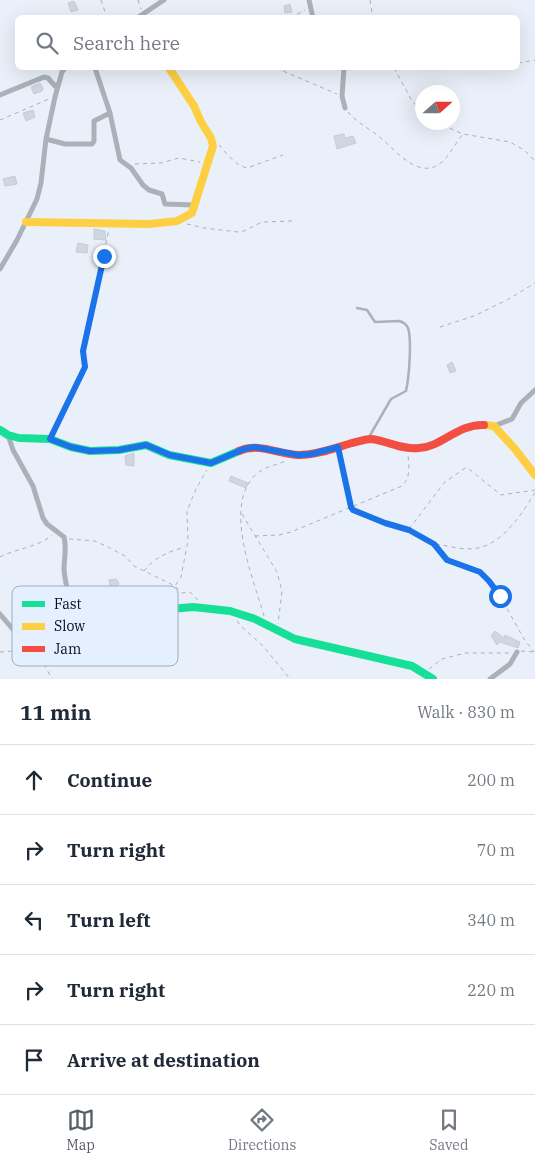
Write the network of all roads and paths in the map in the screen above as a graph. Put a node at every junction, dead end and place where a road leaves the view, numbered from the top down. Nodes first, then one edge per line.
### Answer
1 (101, 0) edge
2 (138, 0) edge
3 (164, 0) edge
4 (309, 0) edge
5 (370, 0) edge
6 (310, 7) junction
7 (143, 14) joint
8 (105, 15) edge
9 (295, 15) edge
10 (312, 15) edge
11 (372, 15) edge
12 (535, 60) edge
13 (520, 63) edge
14 (64, 70) edge
15 (96, 70) edge
16 (170, 70) edge
17 (281, 70) edge
18 (344, 70) edge
19 (395, 70) edge
20 (58, 84) junction
21 (0, 95) edge
22 (342, 96) junction
23 (55, 97) junction
24 (415, 104) edge
25 (345, 108) joint
26 (110, 113) junction
27 (0, 120) edge
28 (454, 130) edge
29 (463, 134) junction
30 (212, 138) junction
31 (46, 139) junction
32 (283, 155) dead end
33 (535, 161) edge
34 (208, 163) junction
35 (127, 165) junction
36 (194, 205) junction
37 (177, 221) junction
38 (292, 221) dead end
39 (26, 222) junction
40 (110, 224) junction
41 (0, 269) edge
42 (535, 283) edge
43 (93, 305) joint
44 (357, 308) dead end
45 (440, 327) dead end
46 (535, 390) edge
47 (494, 426) junction
48 (0, 430) edge
49 (8, 435) junction
50 (50, 439) junction
51 (369, 439) junction
52 (338, 447) junction
53 (408, 449) junction
54 (298, 455) junction
55 (211, 463) junction
56 (535, 475) edge
57 (535, 491) edge
58 (351, 507) junction
59 (242, 513) junction
60 (409, 530) junction
61 (56, 531) junction
62 (256, 536) junction
63 (64, 537) junction
64 (434, 544) junction
65 (186, 547) junction
66 (0, 557) edge
67 (143, 572) junction
68 (67, 586) edge
69 (175, 586) joint
70 (178, 589) edge
71 (178, 608) edge
72 (205, 608) junction
73 (230, 611) junction
74 (0, 614) edge
75 (267, 624) junction
76 (12, 628) edge
77 (278, 630) junction
78 (517, 652) junction
79 (535, 652) edge
80 (46, 666) edge
81 (424, 673) junction
82 (52, 679) edge
83 (290, 679) edge
84 (433, 679) edge
85 (490, 679) edge

1 - 8 path
2 - 7 path
3 - 7 street
4 - 6 street
5 - 11 path
6 - 9 path
6 - 10 street
12 - 13 path
14 - 20 street
15 - 26 street
16 - 30 street
17 - 22 path
18 - 22 street
19 - 24 path
20 - 21 street
20 - 23 street
22 - 25 street
23 - 27 path
23 - 31 street
25 - 29 path
26 - 31 street
26 - 35 street
28 - 29 path
29 - 33 path
30 - 32 path
30 - 34 street
31 - 39 street
34 - 35 path
34 - 36 street
35 - 36 street
36 - 37 street
37 - 38 path
37 - 40 street
39 - 40 street
39 - 41 street
40 - 43 path
42 - 45 path
43 - 50 street
44 - 51 lane
46 - 47 street
47 - 53 street
47 - 56 street
48 - 49 street
49 - 50 street
49 - 61 street
50 - 55 street
51 - 52 street
51 - 53 street
52 - 54 street
52 - 58 path
53 - 58 path
54 - 55 street
54 - 59 path
55 - 65 path
57 - 60 path
57 - 64 path
58 - 60 path
58 - 62 path
59 - 62 path
59 - 75 path
60 - 64 path
61 - 63 street
61 - 66 path
62 - 77 path
63 - 67 path
63 - 68 street
64 - 79 path
65 - 67 path
65 - 69 path
67 - 69 path
70 - 72 path
71 - 72 street
72 - 73 street
73 - 75 street
73 - 83 path
74 - 76 street
75 - 77 street
77 - 81 street
78 - 79 path
78 - 81 path
78 - 85 street
80 - 82 path
81 - 84 street

